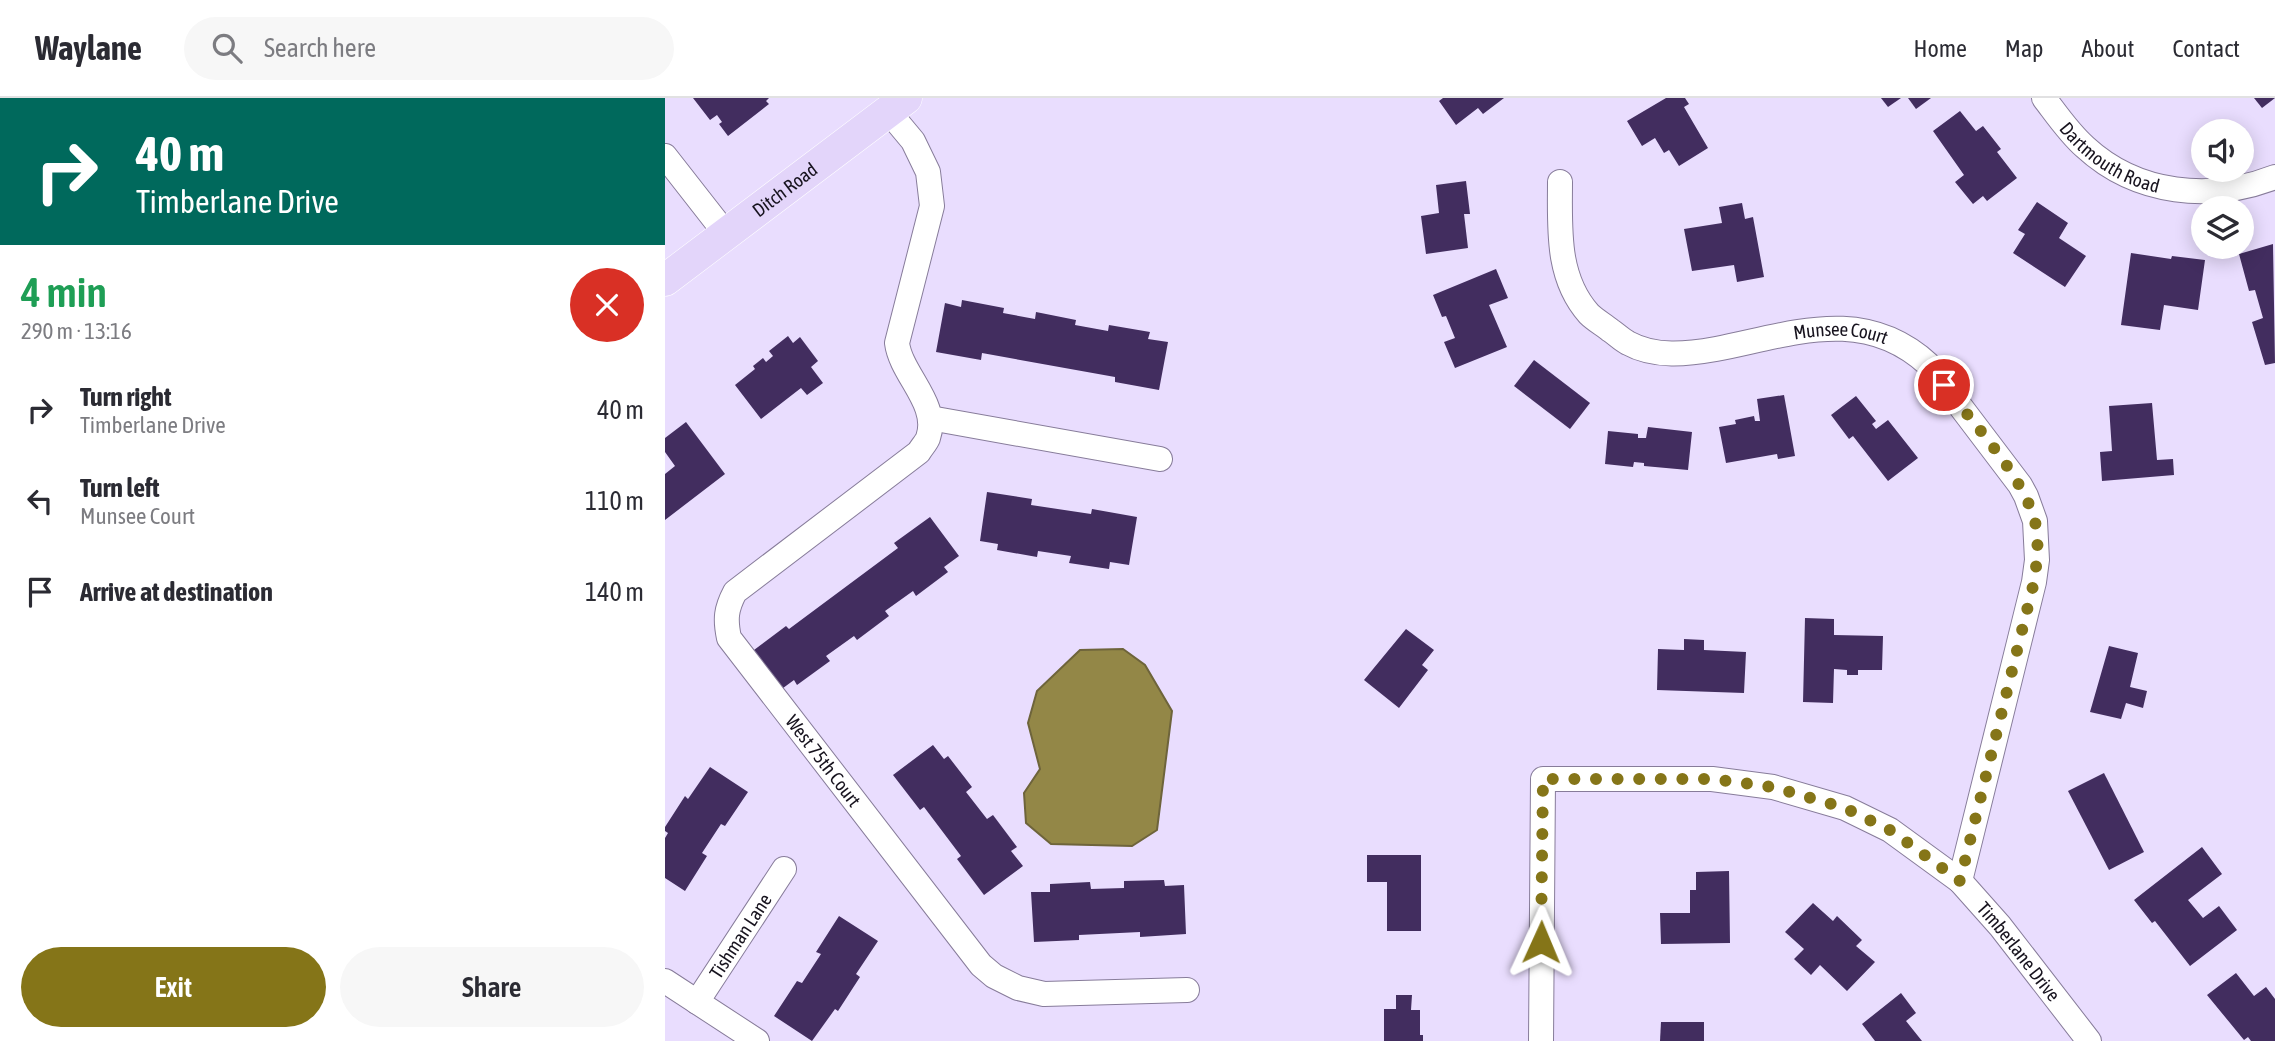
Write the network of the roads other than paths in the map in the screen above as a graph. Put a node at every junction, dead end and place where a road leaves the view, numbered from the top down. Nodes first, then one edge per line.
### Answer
1 (2044, 98) edge
2 (897, 105) edge
3 (665, 156) edge
4 (2275, 177) edge
5 (1560, 182) dead end
6 (726, 234) junction
7 (665, 280) edge
8 (930, 418) junction
9 (1160, 459) dead end
10 (784, 869) dead end
11 (1960, 881) junction
12 (665, 981) edge
13 (1187, 990) dead end
14 (697, 1002) junction
15 (757, 1041) edge
16 (1541, 1041) edge
17 (2089, 1041) edge

1 - 4 street, Dartmouth Road
2 - 6 main road, Ditch Road
2 - 8 street
3 - 6 street
5 - 11 street, Munsee Court
6 - 7 main road, Ditch Road
8 - 9 street
8 - 13 street, West 75th Court
10 - 14 street, Tishman Lane
11 - 16 street, Timberlane Drive
11 - 17 street, Timberlane Drive
12 - 14 street
14 - 15 street

